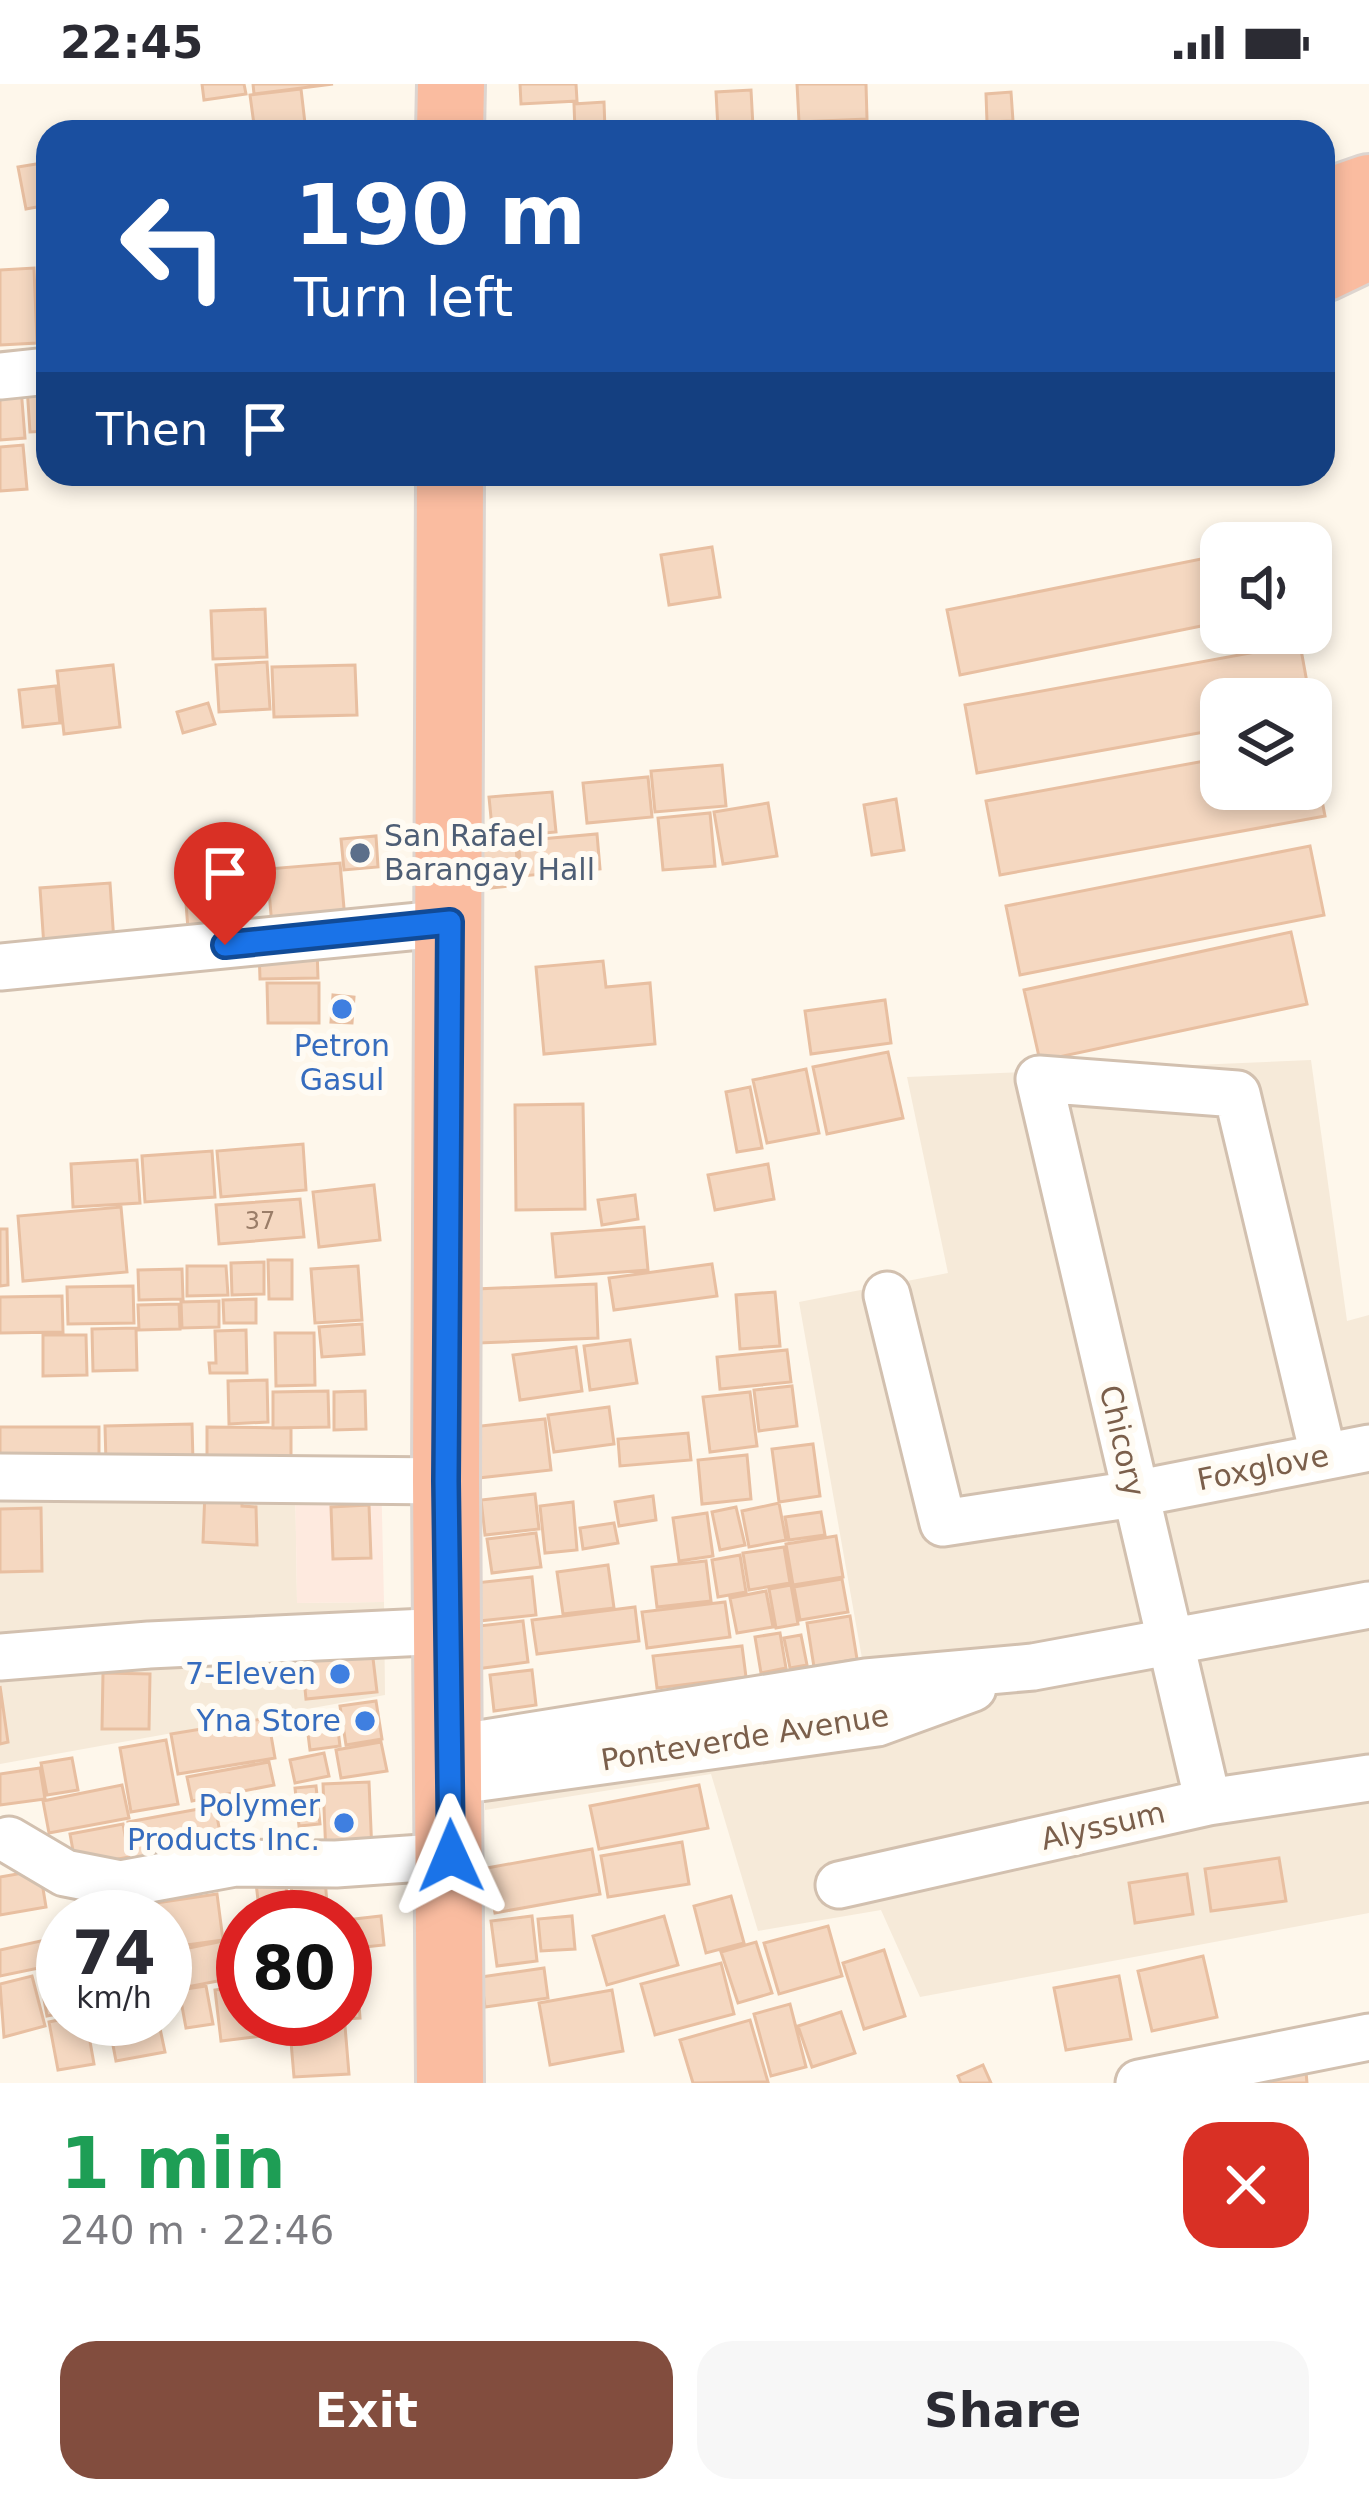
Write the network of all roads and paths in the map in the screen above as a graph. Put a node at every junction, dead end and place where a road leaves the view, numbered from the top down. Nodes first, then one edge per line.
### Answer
1 (451, 84) edge
2 (450, 120) edge
3 (1369, 188) edge
4 (1335, 200) edge
5 (1369, 246) edge
6 (1335, 262) edge
7 (36, 372) edge
8 (0, 376) edge
9 (450, 486) edge
10 (450, 922) junction
11 (0, 967) edge
12 (887, 1295) dead end
13 (1369, 1448) edge
14 (1324, 1454) junction
15 (0, 1477) edge
16 (446, 1481) junction
17 (1134, 1494) junction
18 (1369, 1605) edge
19 (448, 1631) junction
20 (1169, 1640) junction
21 (0, 1657) edge
22 (449, 1766) junction
23 (1369, 1778) edge
24 (1208, 1802) junction
25 (9, 1840) dead end
26 (451, 1856) junction
27 (838, 1885) dead end
28 (1369, 2037) edge
29 (450, 2083) edge
30 (1139, 2083) edge

1 - 2 highway
3 - 4 highway
5 - 6 highway
7 - 8 street
9 - 10 highway
10 - 11 street
10 - 16 highway
12 - 17 street, Foxglove
13 - 14 street, Foxglove
14 - 17 street, Foxglove
14 - 17 street, Chicory
15 - 16 street
16 - 19 highway
17 - 20 street, Chicory
18 - 20 street, Ponteverde Avenue
19 - 21 street
19 - 22 highway
20 - 22 street, Ponteverde Avenue
20 - 24 street, Chicory
22 - 26 highway
23 - 24 street, Alyssum
24 - 27 street, Alyssum
25 - 26 street
26 - 29 highway
28 - 30 street

